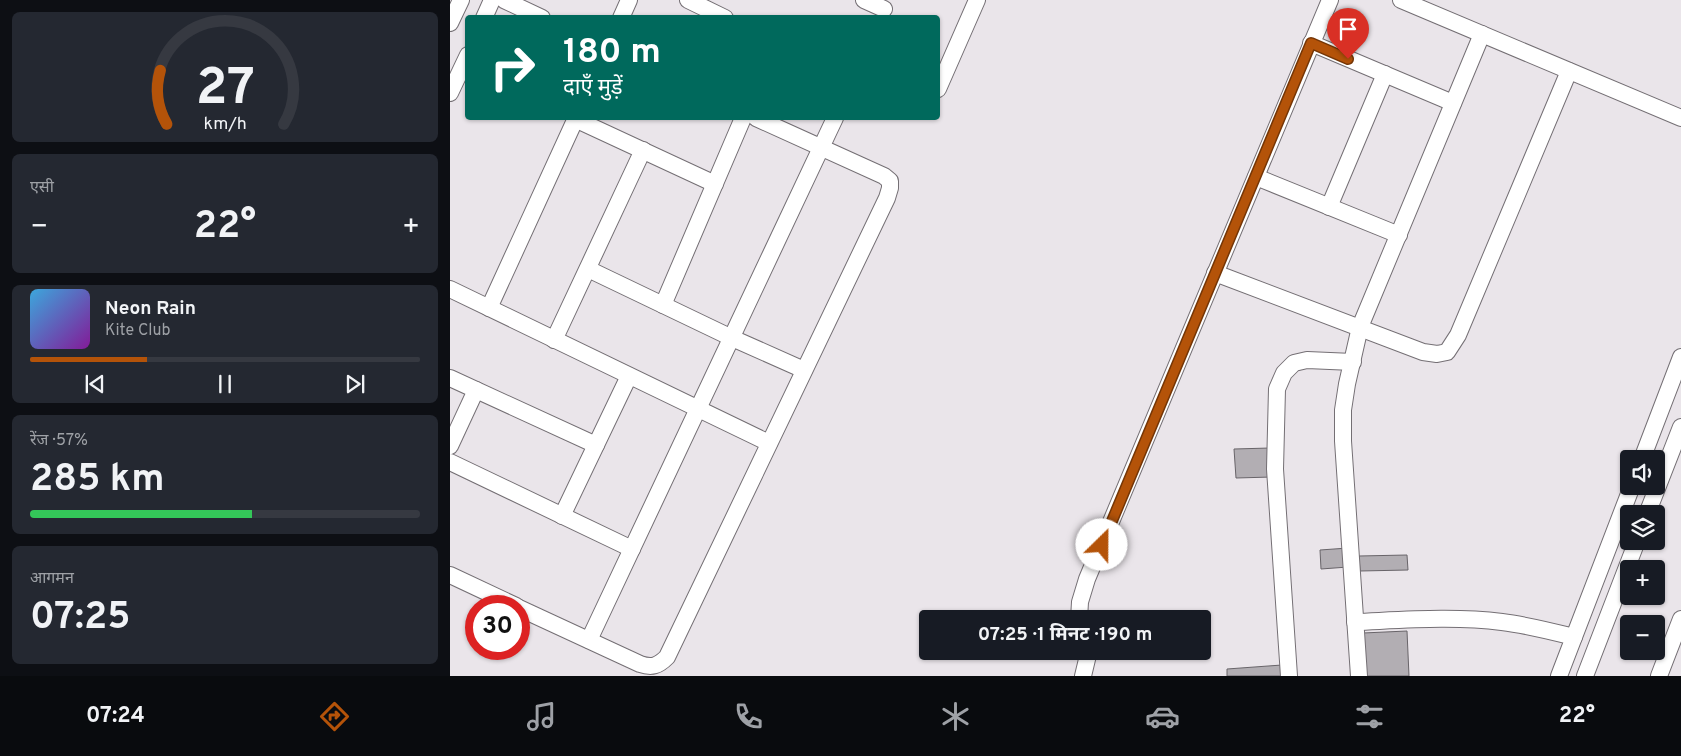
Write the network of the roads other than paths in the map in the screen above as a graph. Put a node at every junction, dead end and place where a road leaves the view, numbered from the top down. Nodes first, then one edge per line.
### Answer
1 (460, 0) edge
2 (492, 0) edge
3 (504, 0) edge
4 (629, 0) edge
5 (688, 0) edge
6 (864, 0) edge
7 (977, 0) edge
8 (1330, 0) edge
9 (1401, 0) edge
10 (711, 5) edge
11 (884, 9) edge
12 (485, 15) edge
13 (536, 15) edge
14 (622, 15) edge
15 (722, 15) edge
16 (450, 23) edge
17 (1482, 34) junction
18 (1311, 43) junction
19 (465, 61) edge
20 (1569, 71) junction
21 (1385, 74) junction
22 (940, 85) edge
23 (450, 93) edge
24 (1453, 103) junction
25 (1681, 118) edge
26 (575, 120) edge
27 (580, 120) edge
28 (742, 120) edge
29 (760, 120) edge
30 (835, 120) edge
31 (822, 148) junction
32 (643, 150) junction
33 (1256, 177) junction
34 (715, 184) junction
35 (1329, 207) junction
36 (1399, 235) junction
37 (588, 269) junction
38 (1215, 272) junction
39 (450, 290) edge
40 (663, 305) junction
41 (489, 308) junction
42 (1360, 328) junction
43 (732, 338) junction
44 (554, 340) junction
45 (1681, 357) edge
46 (1352, 362) junction
47 (804, 370) junction
48 (629, 376) junction
49 (450, 378) edge
50 (476, 390) junction
51 (699, 409) junction
52 (1681, 427) edge
53 (769, 443) junction
54 (596, 445) junction
55 (450, 446) edge
56 (1645, 450) edge
57 (450, 462) edge
58 (1629, 495) edge
59 (1651, 505) edge
60 (562, 516) junction
61 (632, 549) junction
62 (1634, 550) edge
63 (450, 575) edge
64 (492, 595) edge
65 (1080, 610) edge
66 (530, 613) edge
67 (1681, 619) edge
68 (1355, 622) junction
69 (1574, 638) junction
70 (588, 640) junction
71 (1087, 660) edge
72 (1562, 675) edge
73 (1083, 676) edge
74 (1288, 676) edge
75 (1359, 676) edge
76 (1585, 676) edge
77 (1659, 676) edge

1 - 16 street
2 - 12 street
3 - 13 street
4 - 14 street
5 - 10 street
6 - 11 street
7 - 22 street
8 - 18 street
9 - 17 street
10 - 15 street
17 - 20 street
17 - 24 street
18 - 21 street
18 - 33 street
19 - 23 street
20 - 25 street
20 - 42 street
21 - 24 street
21 - 35 street
24 - 36 street
26 - 41 street
27 - 32 street
28 - 34 street
29 - 31 street
30 - 31 street
31 - 43 street
31 - 47 street
32 - 34 street
32 - 37 street
33 - 35 street
33 - 38 street
34 - 40 street
35 - 36 street
36 - 42 street
37 - 40 street
37 - 44 street
38 - 42 street
38 - 65 street
39 - 41 street
40 - 43 street
41 - 44 street
42 - 46 street
43 - 47 street
43 - 51 street
44 - 48 street
45 - 56 street
46 - 68 street
46 - 74 street
47 - 53 street
48 - 51 street
48 - 54 street
49 - 50 street
50 - 54 street
50 - 55 street
51 - 53 street
51 - 61 street
52 - 59 street
53 - 70 street
54 - 60 street
57 - 60 street
58 - 69 street
60 - 61 street
61 - 70 street
62 - 76 street
63 - 64 street
66 - 70 street
67 - 77 street
68 - 69 street
68 - 75 street
69 - 72 street
71 - 73 street

